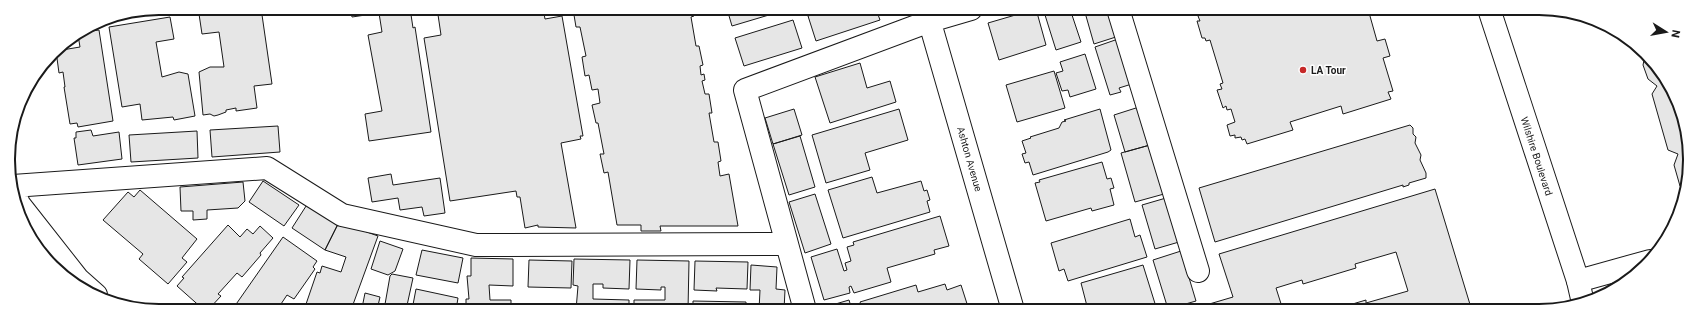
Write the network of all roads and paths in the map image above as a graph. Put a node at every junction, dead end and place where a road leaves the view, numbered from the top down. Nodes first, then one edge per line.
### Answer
1 (928, 15) edge
2 (1120, 15) edge
3 (1491, 15) edge
4 (18, 187) edge
5 (24, 209) edge
6 (787, 244) junction
7 (1638, 264) edge
8 (1198, 271) dead end
9 (79, 280) edge
10 (1578, 281) junction
11 (1582, 297) edge
12 (803, 304) edge
13 (1011, 304) edge

1 - 6 street
1 - 13 street, Ashton Avenue
2 - 8 street
3 - 10 street, Wilshire Boulevard
4 - 6 street
5 - 9 street
6 - 12 street
7 - 10 street
10 - 11 street, Wilshire Boulevard

